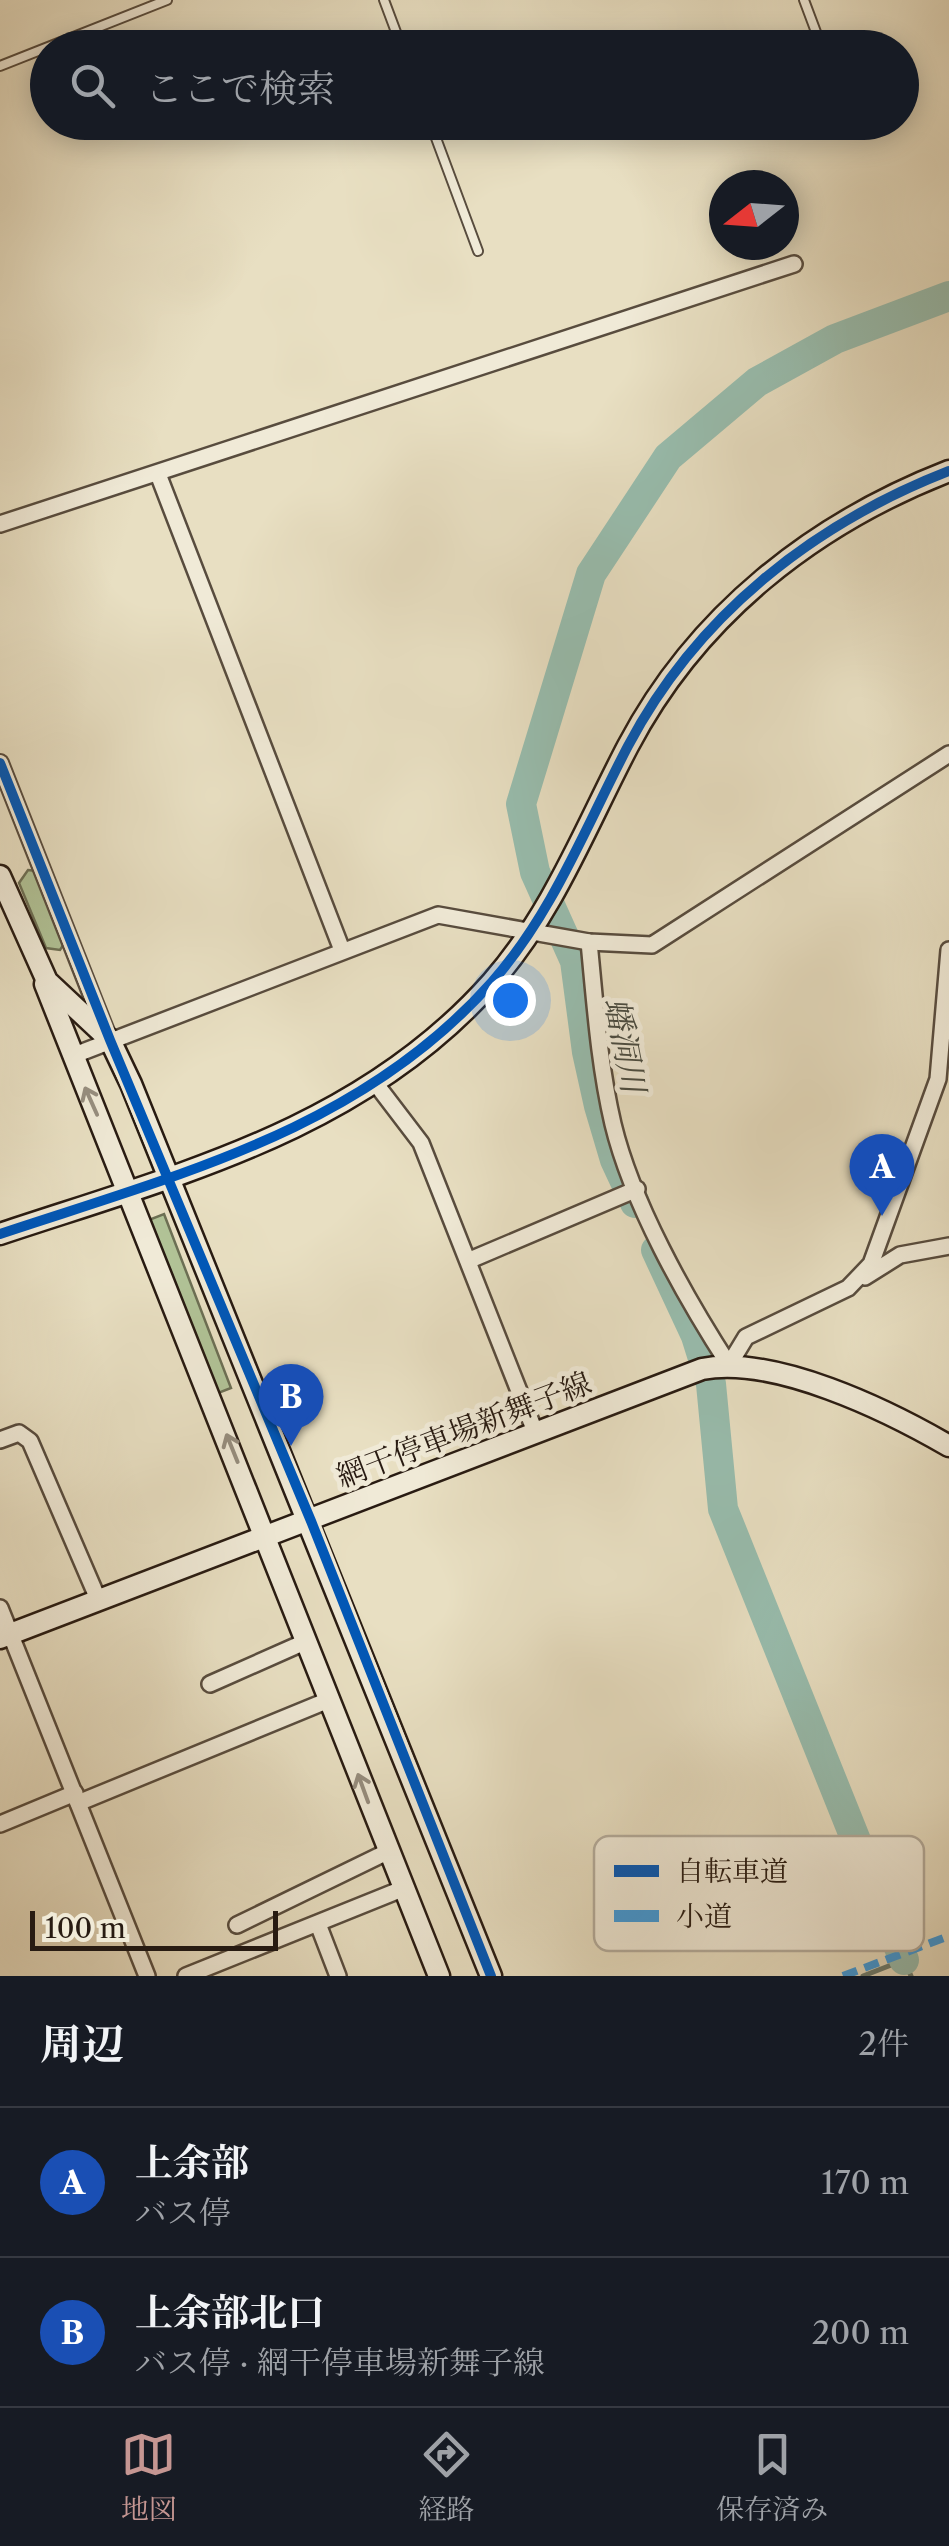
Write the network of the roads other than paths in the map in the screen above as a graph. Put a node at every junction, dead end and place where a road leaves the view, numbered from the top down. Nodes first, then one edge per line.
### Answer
1 (167, 0) edge
2 (384, 0) edge
3 (804, 0) edge
4 (91, 30) edge
5 (395, 30) edge
6 (815, 30) edge
7 (30, 54) edge
8 (0, 66) edge
9 (437, 140) edge
10 (478, 252) dead end
11 (794, 264) dead end
12 (949, 472) edge
13 (158, 474) junction
14 (0, 524) edge
15 (949, 754) edge
16 (0, 763) edge
17 (0, 876) edge
18 (524, 927) junction
19 (28, 939) junction
20 (589, 942) junction
21 (342, 950) junction
22 (949, 950) edge
23 (110, 1040) junction
24 (72, 1056) junction
25 (376, 1084) junction
26 (170, 1175) junction
27 (637, 1190) junction
28 (129, 1191) junction
29 (0, 1234) edge
30 (949, 1246) edge
31 (470, 1260) junction
32 (858, 1282) junction
33 (716, 1367) junction
34 (536, 1434) junction
35 (0, 1440) edge
36 (949, 1446) edge
37 (311, 1521) junction
38 (268, 1538) junction
39 (98, 1599) junction
40 (0, 1608) edge
41 (5, 1636) edge
42 (307, 1641) junction
43 (210, 1684) dead end
44 (331, 1699) junction
45 (76, 1798) junction
46 (0, 1824) edge
47 (387, 1852) junction
48 (402, 1890) junction
49 (318, 1924) junction
50 (237, 1925) dead end
51 (147, 1976) edge
52 (186, 1976) edge
53 (338, 1976) edge
54 (439, 1976) edge
55 (491, 1976) edge

1 - 4 lane
2 - 5 lane
3 - 6 lane
7 - 8 lane
9 - 10 lane
11 - 13 street
12 - 18 street
13 - 14 street
13 - 21 street
15 - 20 street
16 - 23 street
17 - 19 street
18 - 20 street
18 - 21 street
18 - 25 street
19 - 23 street
19 - 24 street
20 - 27 street
21 - 23 street
22 - 32 street
23 - 24 street
23 - 26 street
28 -> 24 street
25 - 26 street
25 - 31 street
26 - 28 street
26 - 37 street
27 - 31 street
27 - 33 street
28 - 29 street
38 -> 28 street
30 - 32 street
31 - 34 street
32 - 33 street
33 - 34 street, 網干停車場新舞子線
33 - 36 street
34 - 37 street, 網干停車場新舞子線
35 - 39 street
37 - 38 street, 網干停車場新舞子線
37 - 55 street
38 - 39 street, 網干停車場新舞子線
38 - 42 street
39 - 41 street, 網干停車場新舞子線
40 - 41 street
41 - 45 street
42 - 43 street
42 - 44 street
44 - 45 street
47 -> 44 street
45 - 46 street
45 - 51 street
47 - 48 street
47 - 50 street
48 - 49 street
48 - 54 street
49 - 52 street
49 - 53 street

